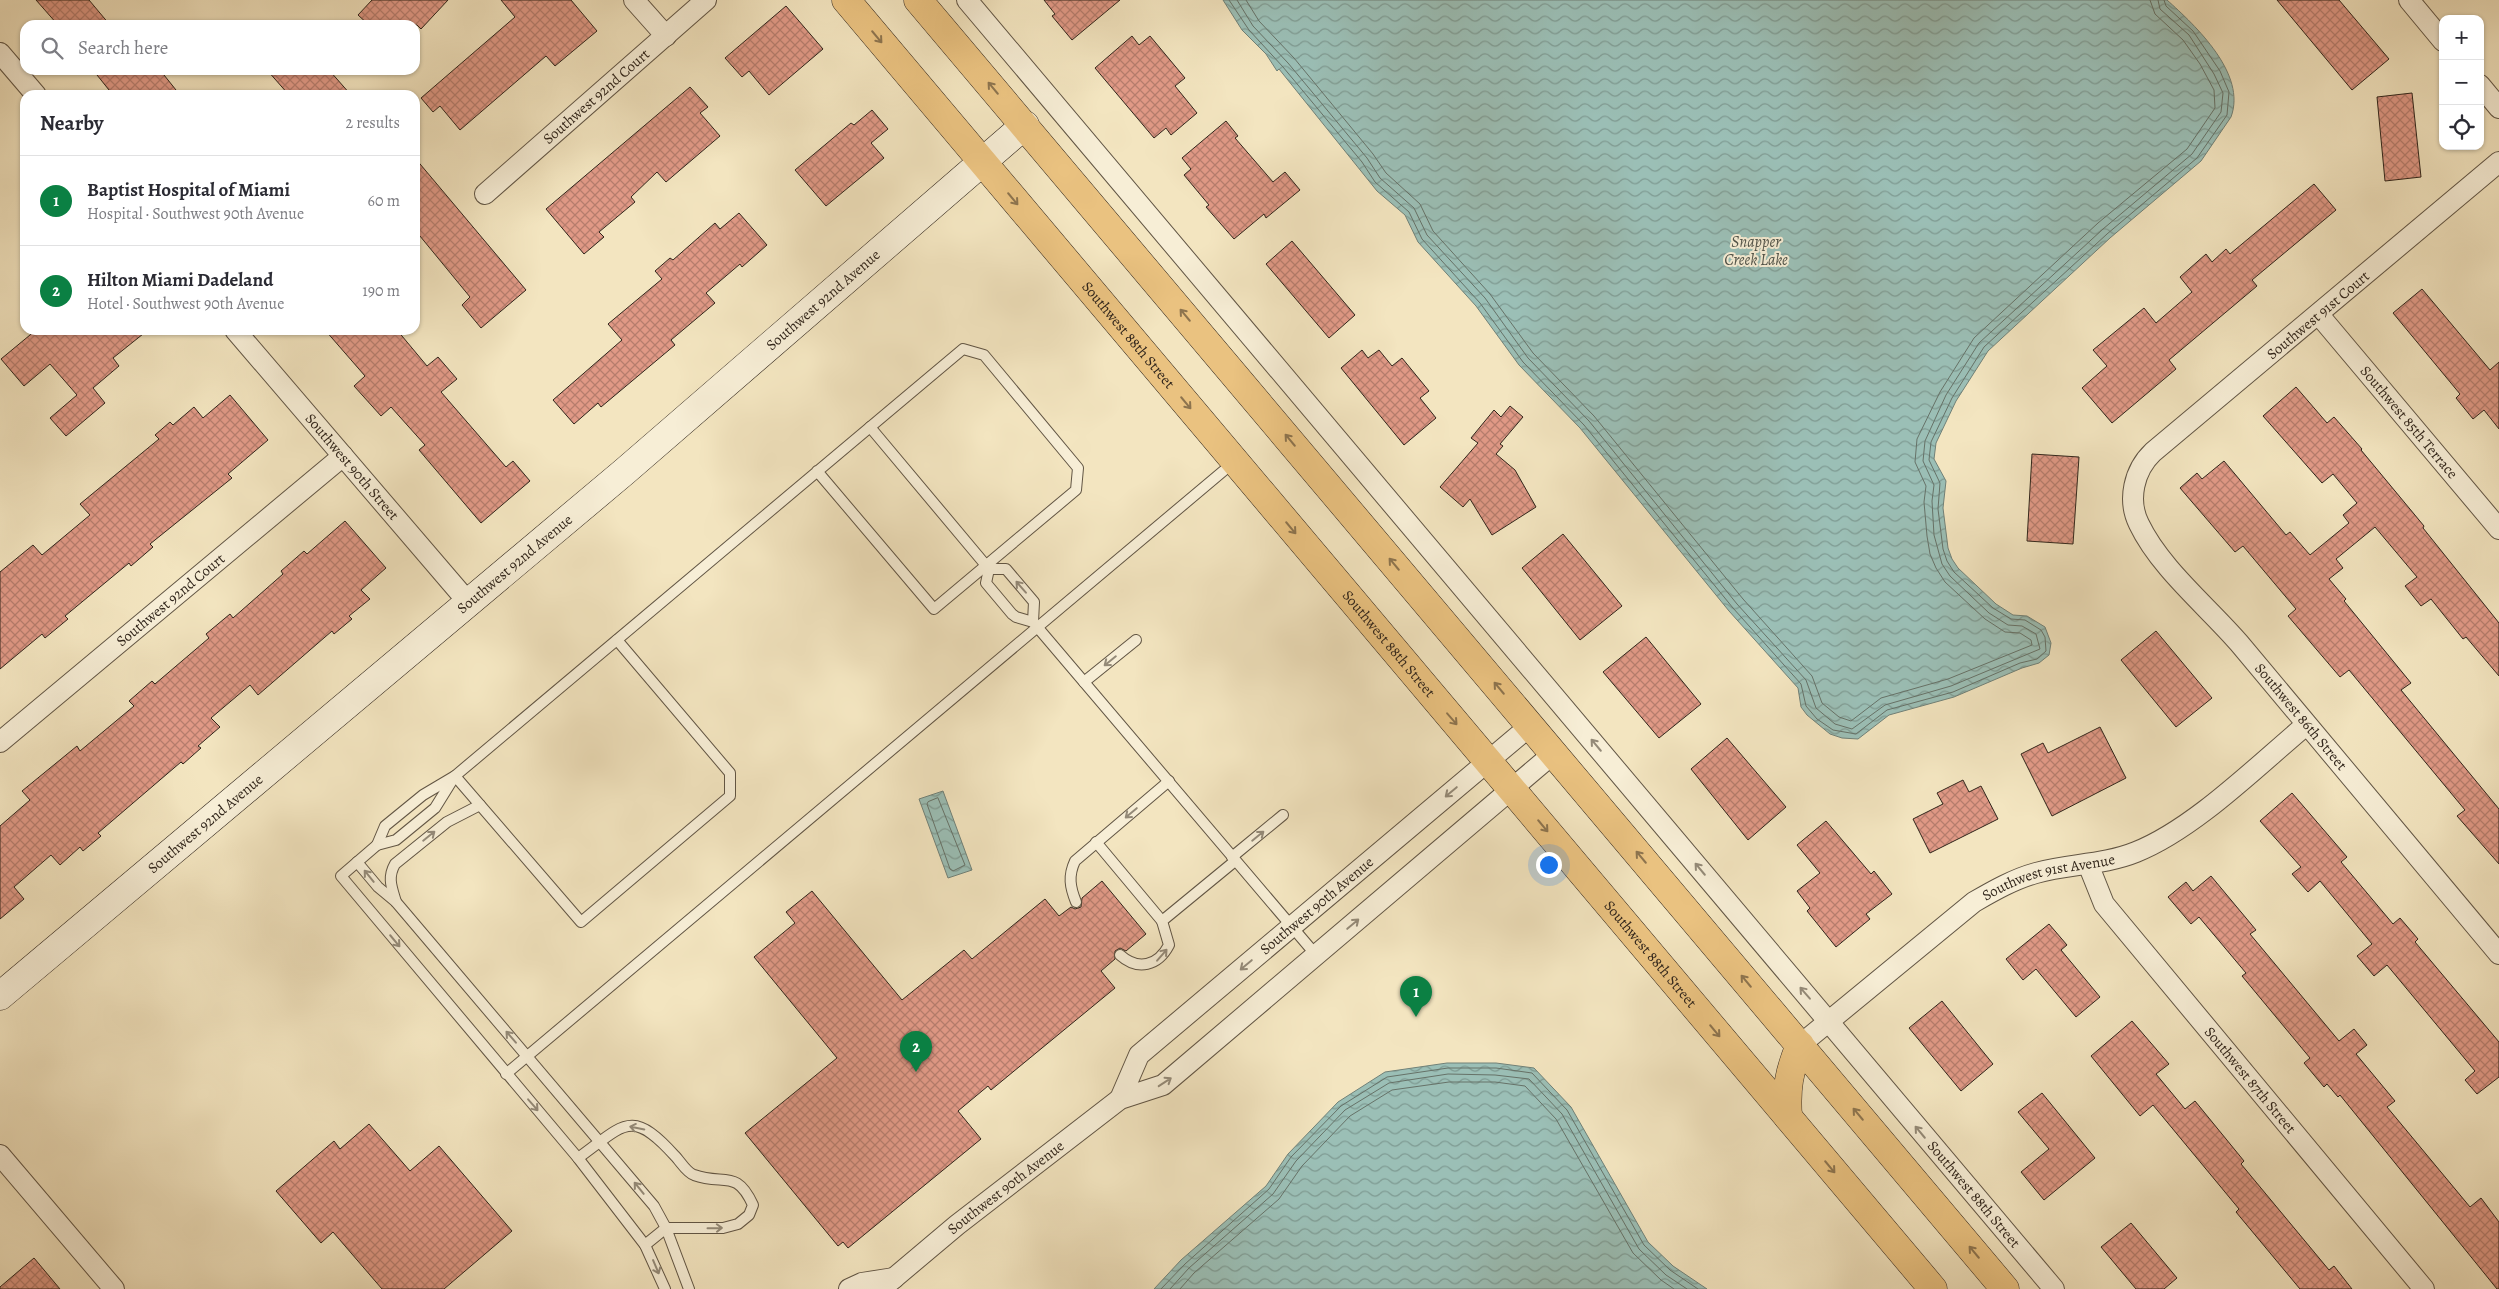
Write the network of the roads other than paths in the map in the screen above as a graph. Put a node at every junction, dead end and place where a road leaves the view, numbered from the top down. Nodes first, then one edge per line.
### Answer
1 (634, 0) edge
2 (706, 0) edge
3 (846, 0) edge
4 (918, 0) edge
5 (968, 0) edge
6 (2409, 0) edge
7 (666, 36) junction
8 (2439, 36) edge
9 (3, 62) edge
10 (31, 90) edge
11 (2484, 90) edge
12 (2499, 108) edge
13 (1024, 125) junction
14 (982, 162) junction
15 (2499, 162) edge
16 (485, 194) dead end
17 (2319, 315) junction
18 (239, 335) edge
19 (870, 427) junction
20 (343, 456) junction
21 (1235, 461) junction
22 (2139, 469) joint
23 (817, 471) junction
24 (2499, 529) edge
25 (987, 567) junction
26 (468, 602) junction
27 (1035, 624) junction
28 (617, 640) junction
29 (1136, 640) dead end
30 (1084, 682) junction
31 (2306, 725) junction
32 (1530, 726) junction
33 (0, 742) edge
34 (1554, 753) junction
35 (1488, 761) junction
36 (455, 776) junction
37 (1169, 781) junction
38 (1512, 789) junction
39 (480, 805) junction
40 (1283, 815) dead end
41 (1096, 842) junction
42 (377, 845) junction
43 (1234, 859) junction
44 (357, 862) junction
45 (2088, 864) junction
46 (396, 902) junction
47 (1076, 902) dead end
48 (1162, 921) junction
49 (1291, 927) junction
50 (2499, 954) edge
51 (1120, 955) dead end
52 (1316, 955) junction
53 (0, 996) edge
54 (1829, 1021) junction
55 (1800, 1045) junction
56 (528, 1056) junction
57 (506, 1074) junction
58 (1120, 1098) junction
59 (1788, 1117) junction
60 (601, 1142) junction
61 (0, 1155) edge
62 (578, 1158) junction
63 (666, 1228) junction
64 (645, 1245) junction
65 (888, 1283) edge
66 (114, 1289) edge
67 (665, 1289) edge
68 (690, 1289) edge
69 (849, 1289) edge
70 (1933, 1289) edge
71 (2005, 1289) edge
72 (2054, 1289) edge
73 (2424, 1289) edge

1 - 7 street
2 - 7 street, Southwest 92nd Court
3 -> 14 main road, Southwest 88th Street
13 -> 4 main road
54 -> 5 street, Southwest 88th Street
6 - 8 street
7 - 16 street, Southwest 92nd Court
9 - 10 street
11 - 12 street
13 - 14 street, Southwest 92nd Avenue
32 -> 13 main road
14 -> 21 main road, Southwest 88th Street
14 - 26 street, Southwest 92nd Avenue
15 - 17 street, Southwest 91st Court
17 - 22 street, Southwest 91st Court
17 - 24 street, Southwest 85th Terrace
18 - 20 street, Southwest 90th Street
19 - 23 lane
19 - 25 lane
19 - 25 lane
20 - 26 street, Southwest 90th Street
20 - 33 street, Southwest 92nd Court
21 - 27 lane
21 -> 35 main road, Southwest 88th Street
22 - 31 street, Southwest 86th Street
23 - 25 lane
23 - 28 lane
25 - 27 lane
27 -> 25 lane
26 - 53 street, Southwest 92nd Avenue
27 - 30 lane
27 - 56 lane
28 - 36 lane
28 - 39 lane
29 -> 30 lane
30 - 37 lane
31 - 45 street, Southwest 91st Avenue
31 - 50 street, Southwest 86th Street
32 - 34 main road
32 - 35 street, Southwest 90th Avenue
34 - 38 street, Southwest 90th Avenue
55 -> 34 main road
35 - 38 main road, Southwest 88th Street
35 -> 49 street, Southwest 90th Avenue
36 - 39 lane
36 - 42 lane
36 - 42 lane
37 -> 41 lane
37 - 43 lane
52 -> 38 street, Southwest 90th Avenue
38 -> 59 main road, Southwest 88th Street
46 -> 39 lane
43 -> 40 lane
41 - 47 lane
41 - 48 lane
42 - 44 lane
43 - 48 lane
43 - 49 lane
46 -> 44 lane
44 -> 57 lane
45 - 54 street, Southwest 91st Avenue
45 - 73 street, Southwest 87th Street
56 -> 46 lane
51 -> 48 lane
49 - 52 lane
49 -> 58 street, Southwest 90th Avenue
58 -> 52 street, Southwest 90th Avenue
54 - 55 street, Southwest 91st Avenue
72 -> 54 street, Southwest 88th Street
55 - 59 main road
71 -> 55 main road
56 - 57 lane
56 - 60 lane
57 -> 62 lane
58 - 65 street, Southwest 90th Avenue
59 -> 70 main road, Southwest 88th Street
60 - 62 lane
63 -> 60 lane
63 -> 60 lane
61 - 66 street
62 - 64 lane
63 - 64 lane
63 - 68 lane
64 -> 67 lane
65 - 69 street, Southwest 90th Avenue

